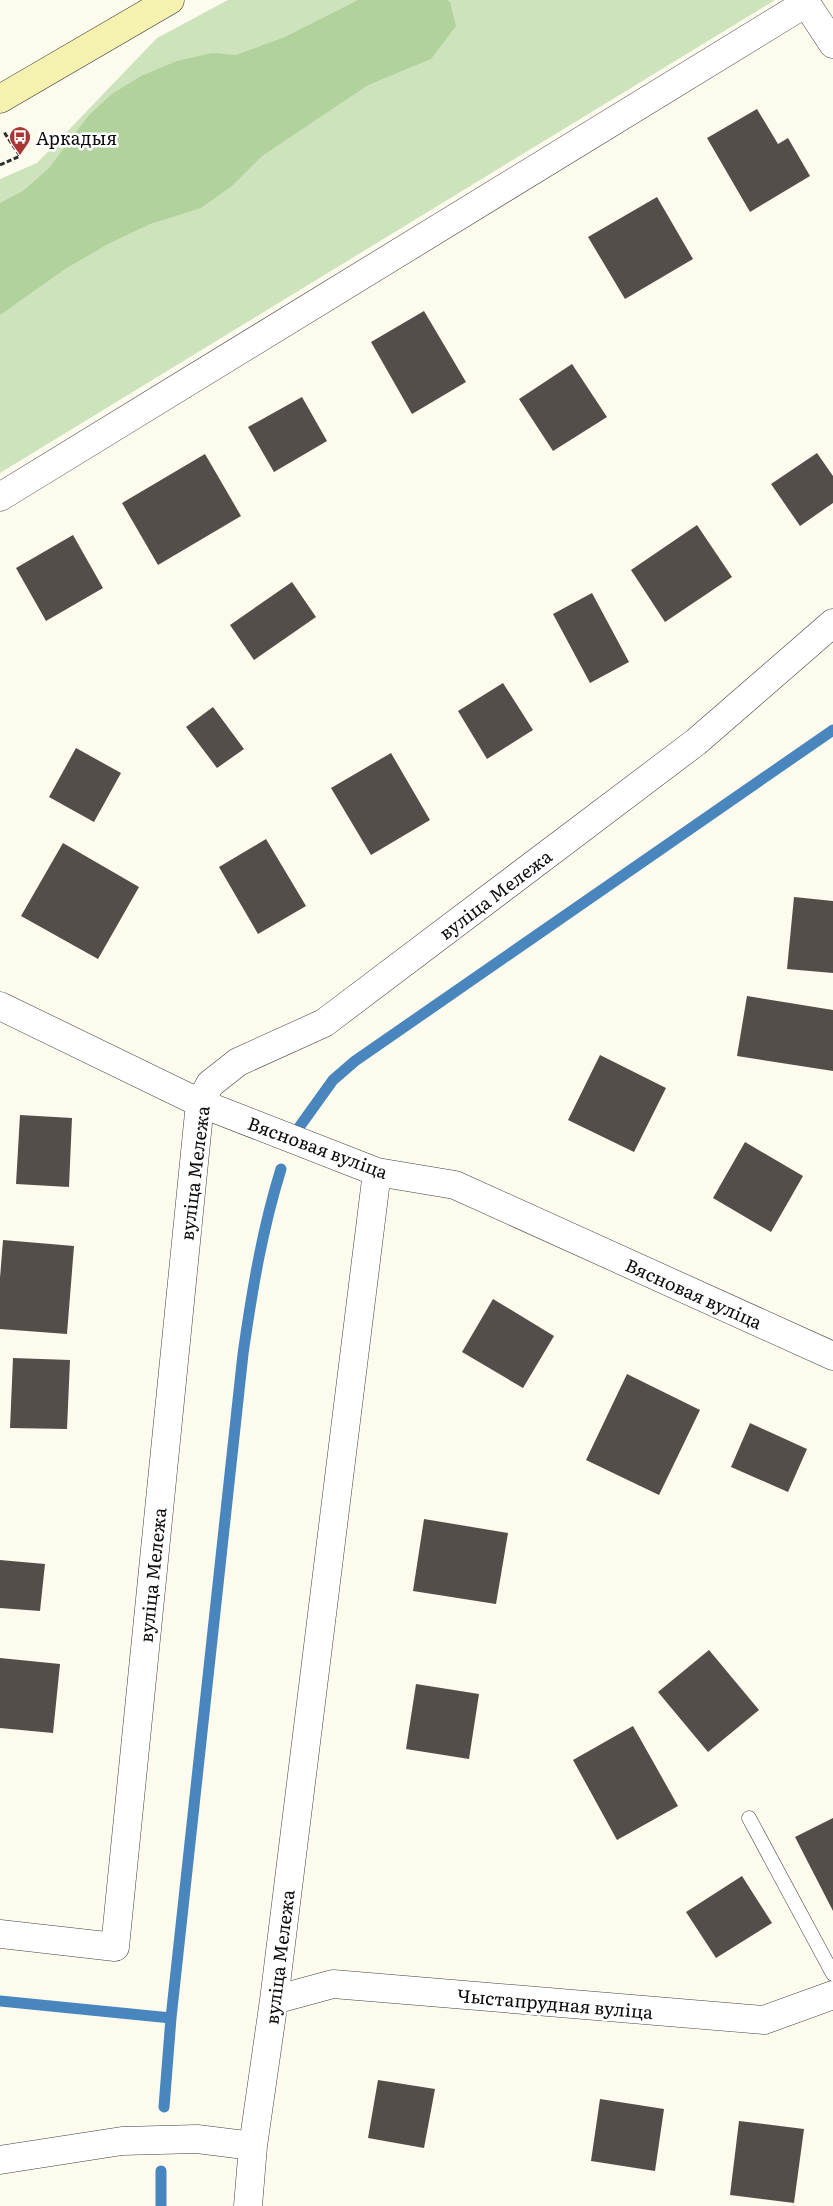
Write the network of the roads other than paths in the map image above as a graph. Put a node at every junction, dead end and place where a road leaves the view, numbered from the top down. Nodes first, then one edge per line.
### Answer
1 (170, 0) edge
2 (805, 2) edge
3 (833, 44) edge
4 (0, 99) edge
5 (0, 497) edge
6 (833, 623) edge
7 (0, 1006) edge
8 (200, 1103) junction
9 (377, 1172) junction
10 (833, 1356) edge
11 (749, 1818) dead end
12 (0, 1934) edge
13 (833, 1974) edge
14 (833, 1995) edge
15 (274, 2000) junction
16 (253, 2146) junction
17 (0, 2160) edge
18 (248, 2206) edge

1 - 4 street
2 - 3 street
2 - 5 street
6 - 8 street, вуліца Мележа
7 - 8 street, Вясновая вуліца
8 - 9 street, Вясновая вуліца
8 - 12 street, вуліца Мележа
9 - 10 street, Вясновая вуліца
9 - 15 street, вуліца Мележа
11 - 13 lane
14 - 15 street, Чыстапрудная вуліца
15 - 16 street, вуліца Мележа
16 - 17 street
16 - 18 street, вуліца Мележа

